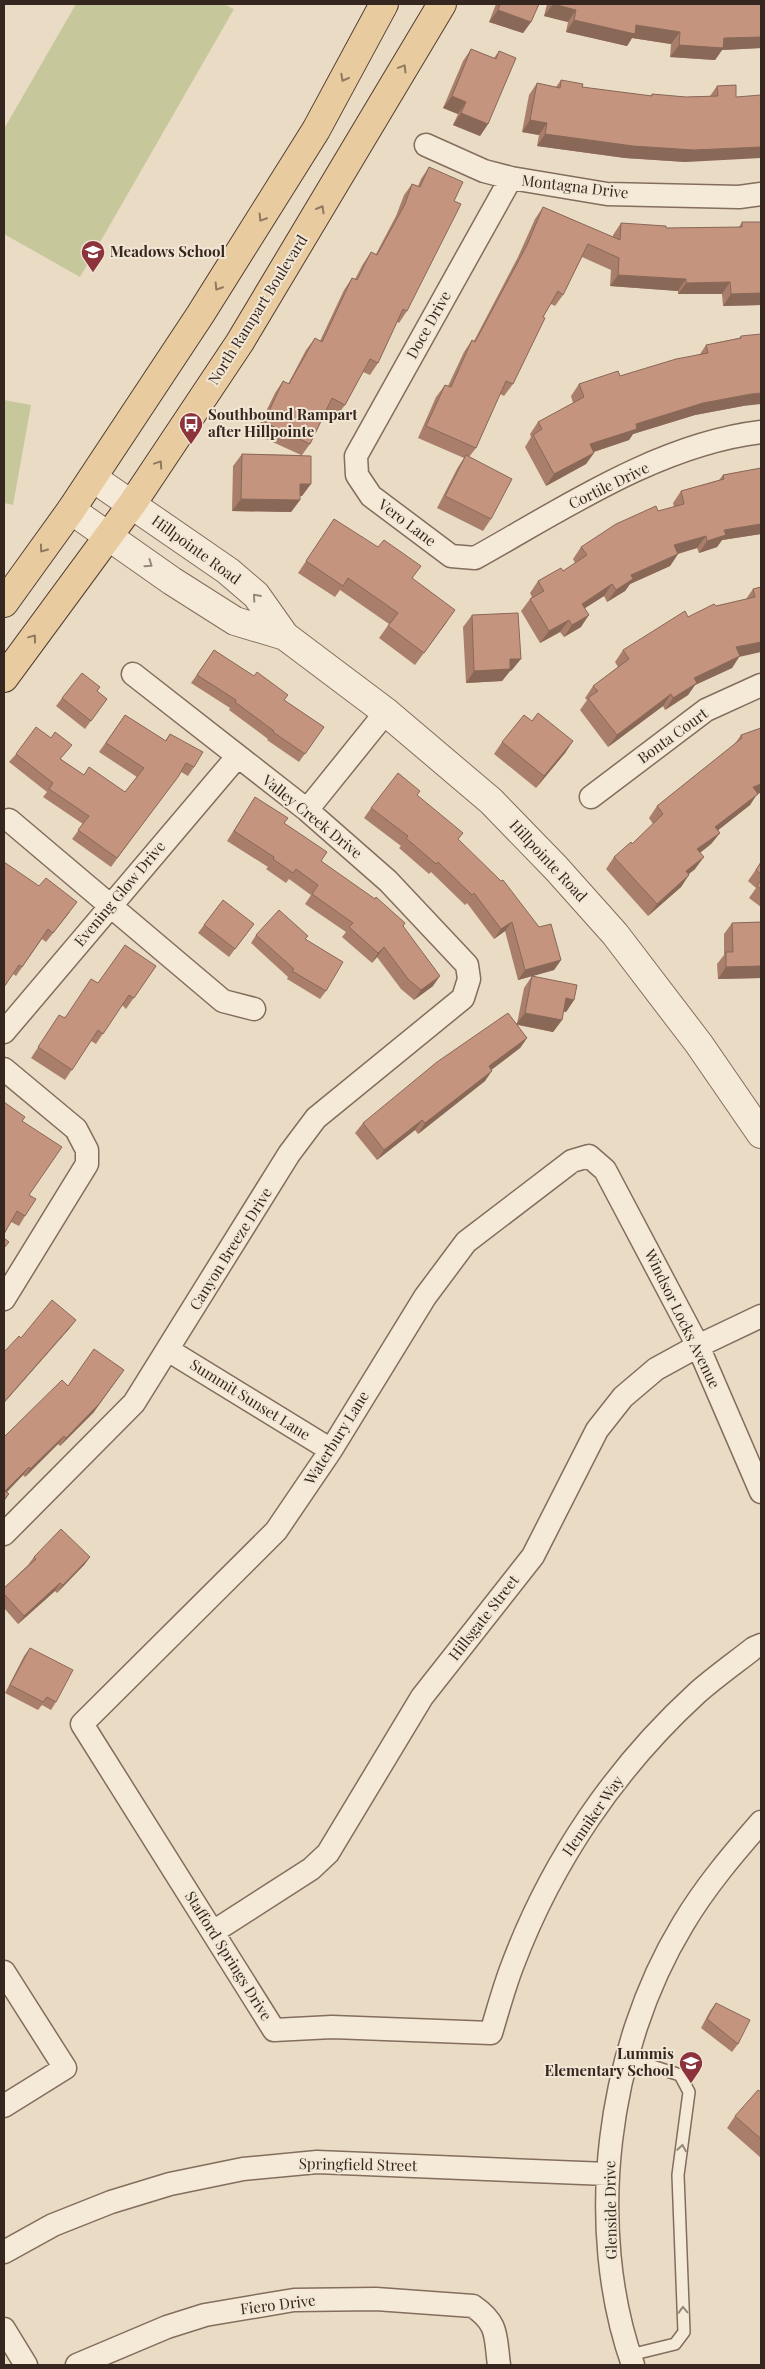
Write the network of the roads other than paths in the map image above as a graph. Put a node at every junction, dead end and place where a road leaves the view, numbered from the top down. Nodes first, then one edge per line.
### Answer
1 (384, 4) edge
2 (442, 4) edge
3 (426, 144) dead end
4 (511, 178) junction
5 (761, 194) edge
6 (761, 432) edge
7 (357, 474) joint
8 (93, 478) junction
9 (132, 504) junction
10 (71, 510) junction
11 (109, 536) junction
12 (466, 558) joint
13 (4, 602) edge
14 (285, 636) junction
15 (133, 674) dead end
16 (4, 678) edge
17 (761, 685) edge
18 (386, 712) junction
19 (237, 757) junction
20 (591, 797) dead end
21 (306, 810) junction
22 (9, 820) dead end
23 (111, 906) junction
24 (469, 979) joint
25 (254, 1008) dead end
26 (4, 1032) edge
27 (4, 1069) edge
28 (761, 1134) edge
29 (589, 1156) joint
30 (4, 1299) edge
31 (761, 1316) edge
32 (698, 1346) junction
33 (168, 1350) junction
34 (331, 1450) junction
35 (761, 1492) edge
36 (4, 1534) edge
37 (761, 1645) edge
38 (82, 1724) joint
39 (761, 1822) edge
40 (213, 1932) junction
41 (4, 1972) edge
42 (491, 2033) joint
43 (626, 2058) junction
44 (4, 2106) edge
45 (607, 2174) junction
46 (4, 2252) edge
47 (4, 2329) edge
48 (632, 2360) edge
49 (26, 2365) edge
50 (77, 2365) edge
51 (499, 2365) edge

1 -> 8 main road
9 -> 2 main road, North Rampart Boulevard
3 - 4 street, Montagna Drive
4 - 5 street, Montagna Drive
4 - 7 street, Doce Drive
6 - 12 street, Cortile Drive
7 - 12 street, Vero Lane
8 - 9 street, Hillpointe Road
8 - 10 main road
9 - 11 main road, North Rampart Boulevard
14 -> 9 street, Hillpointe Road
10 - 11 street, Hillpointe Road
10 -> 13 main road
11 -> 14 street, Hillpointe Road
16 -> 11 main road, North Rampart Boulevard
14 - 18 street, Hillpointe Road
15 - 19 street, Valley Creek Drive
17 - 20 street, Bonta Court
18 - 21 street
18 - 28 street, Hillpointe Road
19 - 21 street, Valley Creek Drive
19 - 23 street, Evening Glow Drive
21 - 24 street, Valley Creek Drive
22 - 23 street
23 - 25 street
23 - 26 street, Evening Glow Drive
24 - 33 street, Canyon Breeze Drive
27 - 30 street
29 - 32 street, Windsor Locks Avenue
29 - 34 street, Waterbury Lane
31 - 32 street, Hillsgate Street
32 - 35 street, Windsor Locks Avenue
32 - 40 street, Hillsgate Street
33 - 34 street, Summit Sunset Lane
33 - 36 street, Canyon Breeze Drive
34 - 38 street, Waterbury Lane
37 - 42 street, Henniker Way
38 - 40 street, Stafford Springs Drive
39 - 43 street, Glenside Drive
40 - 42 street, Stafford Springs Drive
41 - 44 street
43 - 45 street, Glenside Drive
48 -> 43 lane
45 - 46 street, Springfield Street
45 - 48 street, Glenside Drive
47 - 49 street
50 - 51 street, Fiero Drive

